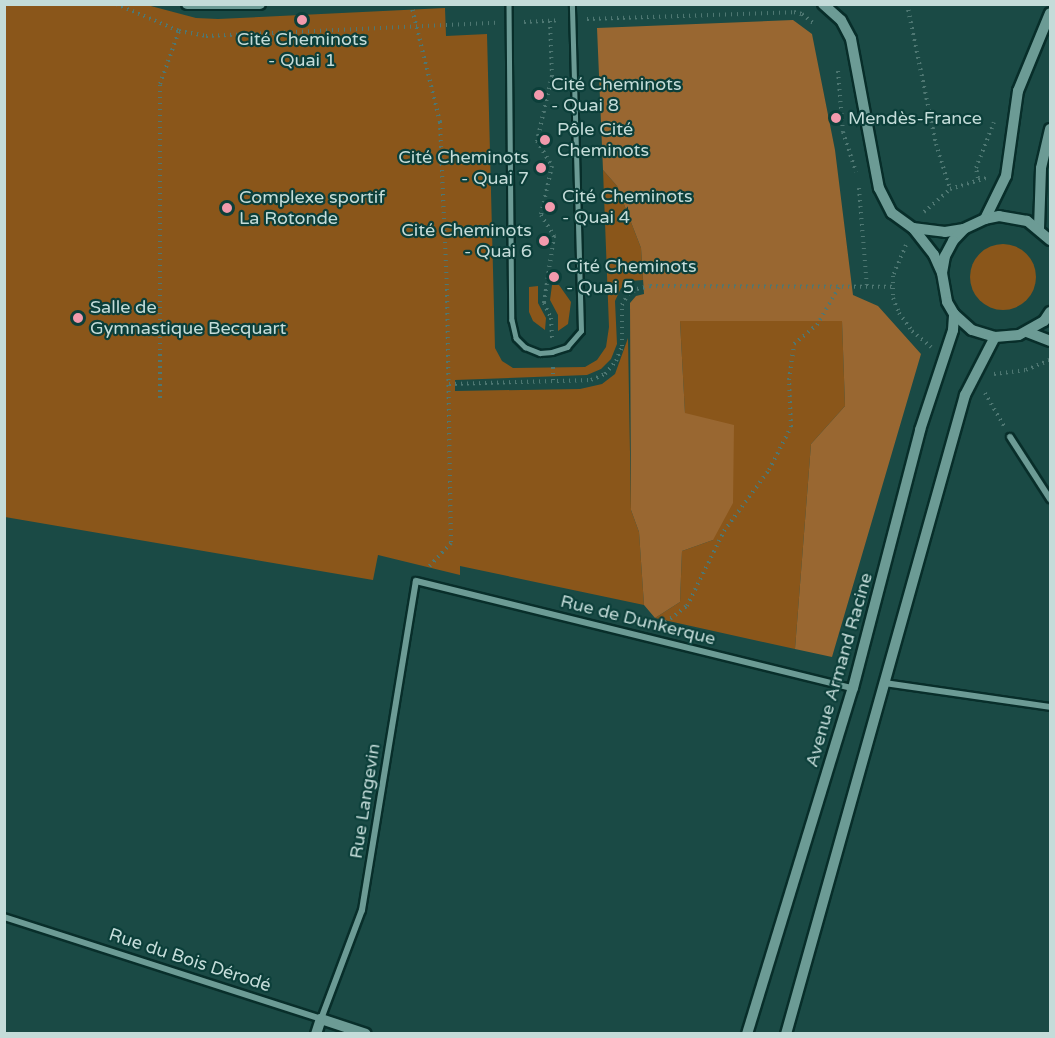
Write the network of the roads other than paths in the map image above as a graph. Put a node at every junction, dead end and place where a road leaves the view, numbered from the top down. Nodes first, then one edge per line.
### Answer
1 (188, 4) edge
2 (260, 4) edge
3 (509, 4) edge
4 (572, 4) edge
5 (823, 4) edge
6 (1050, 13) edge
7 (1050, 129) edge
8 (985, 219) junction
9 (913, 228) junction
10 (1039, 229) junction
11 (964, 230) junction
12 (1050, 240) edge
13 (942, 273) junction
14 (1050, 312) edge
15 (954, 314) junction
16 (1027, 332) junction
17 (995, 337) junction
18 (1050, 341) edge
19 (1010, 437) road end
20 (1050, 499) edge
21 (416, 581) joint
22 (884, 683) junction
23 (853, 688) junction
24 (1050, 707) edge
25 (4, 918) edge
26 (321, 1019) junction
27 (316, 1034) edge
28 (366, 1034) edge
29 (747, 1034) edge
30 (786, 1034) edge

1 - 2 street
3 - 4 lane
5 - 9 street
6 - 8 street
7 - 10 street
8 - 10 street
8 - 11 street
9 - 11 street
9 - 13 street
10 - 12 street
11 - 13 street
13 - 15 street
14 - 16 street
15 - 17 street
15 - 23 street, Avenue Armand Racine
16 - 17 street
16 - 18 street
17 - 22 street
19 - 20 street
21 - 23 street, Rue de Dunkerque
21 - 26 street, Rue Langevin
22 - 24 street
22 - 30 street
23 - 29 street, Avenue Armand Racine
25 - 26 street, Rue du Bois Dérodé
26 - 27 street
26 - 28 street, Rue du Bois Dérodé

